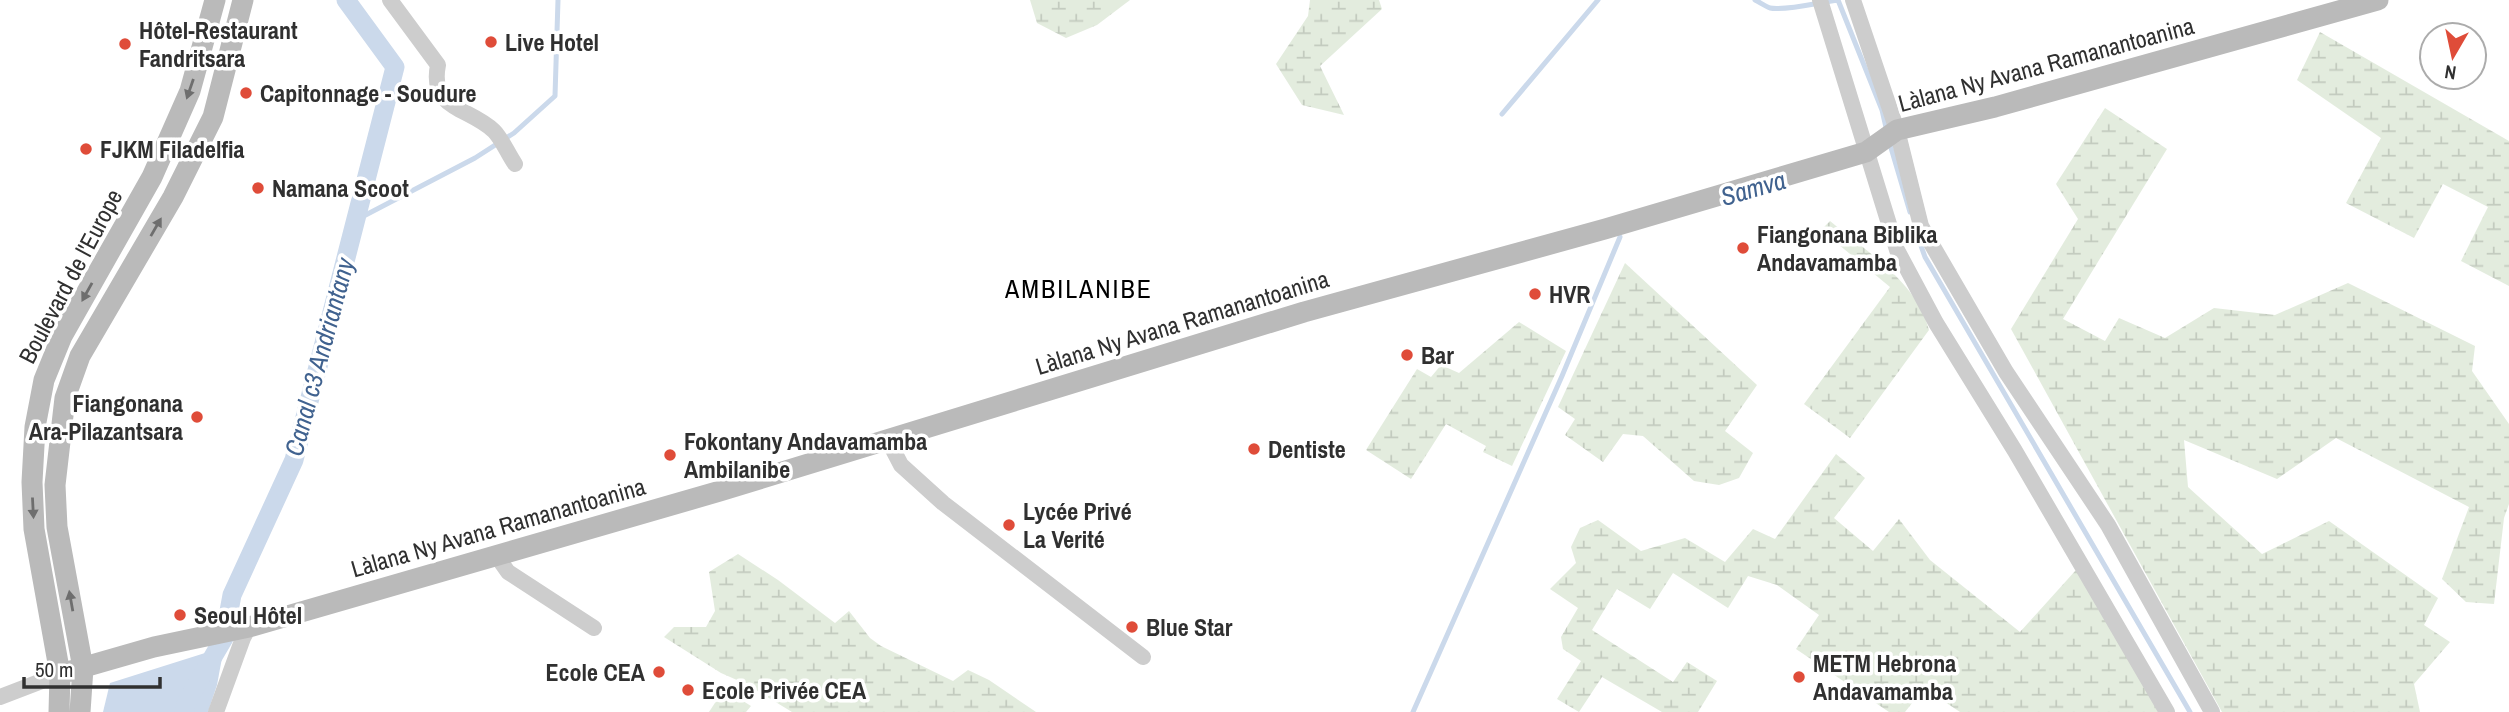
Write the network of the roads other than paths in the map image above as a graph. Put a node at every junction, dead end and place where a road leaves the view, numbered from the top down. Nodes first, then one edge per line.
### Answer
1 (215, 0) edge
2 (243, 0) edge
3 (390, 0) edge
4 (1820, 0) edge
5 (1853, 0) edge
6 (2378, 0) edge
7 (1897, 130) junction
8 (1866, 152) junction
9 (511, 159) dead end
10 (888, 440) junction
11 (496, 555) junction
12 (249, 627) junction
13 (594, 628) dead end
14 (1143, 657) dead end
15 (83, 668) junction
16 (60, 674) junction
17 (0, 698) edge
18 (59, 712) edge
19 (80, 712) edge
20 (216, 712) edge
21 (2167, 712) edge
22 (2213, 712) edge

1 -> 16 street, Boulevard de l'Europe
15 -> 2 street, Boulevard de l'Europe
3 - 9 street
4 - 8 street
5 - 7 street
6 - 7 street, Làlana Ny Avana Ramanantoanina
7 - 8 street, Làlana Ny Avana Ramanantoanina
7 - 22 street
8 - 10 street, Làlana Ny Avana Ramanantoanina
8 - 21 street
10 - 11 street, Làlana Ny Avana Ramanantoanina
10 - 14 street
11 - 12 street, Làlana Ny Avana Ramanantoanina
11 - 13 street
12 - 15 street, Làlana Ny Avana Ramanantoanina
12 - 20 street
15 - 16 street, Làlana Ny Avana Ramanantoanina
15 - 19 street, Boulevard de l'Europe
16 - 17 street, Làlana Ny Avana Ramanantoanina
16 - 18 street, Boulevard de l'Europe

